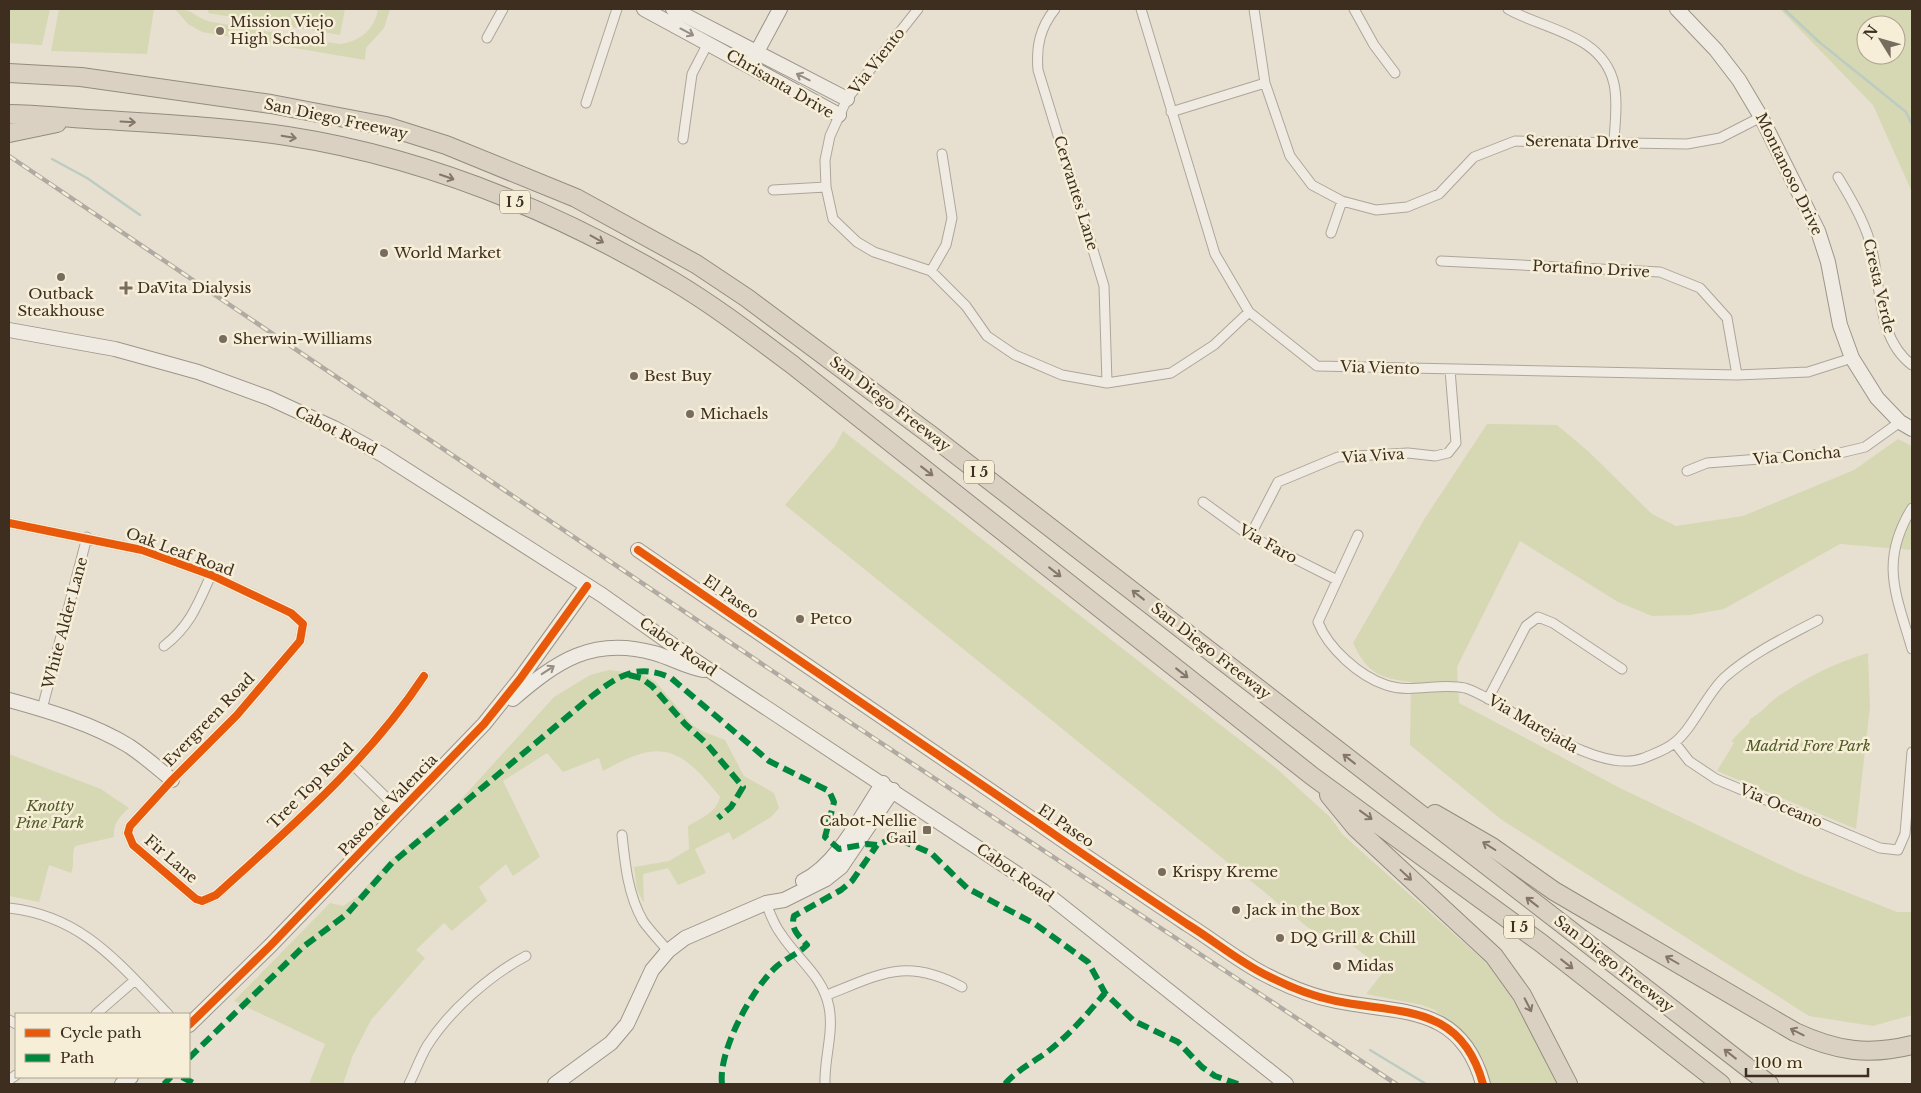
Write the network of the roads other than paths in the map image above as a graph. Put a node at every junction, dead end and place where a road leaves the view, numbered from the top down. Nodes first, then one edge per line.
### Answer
1 (502, 9) edge
2 (617, 9) edge
3 (644, 9) edge
4 (673, 9) edge
5 (780, 9) edge
6 (918, 9) edge
7 (1055, 9) edge
8 (1141, 9) edge
9 (1254, 9) edge
10 (1354, 9) edge
11 (1508, 9) edge
12 (1677, 9) edge
13 (487, 38) dead end
14 (708, 43) junction
15 (753, 60) junction
16 (9, 64) edge
17 (9, 73) edge
18 (1395, 73) dead end
19 (82, 77) junction
20 (1265, 83) junction
21 (847, 99) junction
22 (586, 103) dead end
23 (1171, 112) junction
24 (12, 114) edge
25 (839, 115) junction
26 (1761, 117) junction
27 (79, 119) junction
28 (9, 133) edge
29 (683, 139) dead end
30 (1614, 142) junction
31 (942, 154) dead end
32 (1838, 176) dead end
33 (826, 187) junction
34 (773, 190) dead end
35 (1342, 201) junction
36 (1331, 232) dead end
37 (1441, 261) dead end
38 (931, 271) junction
39 (1249, 312) junction
40 (9, 330) edge
41 (1852, 358) junction
42 (1912, 365) edge
43 (1450, 370) junction
44 (1737, 375) junction
45 (1107, 384) junction
46 (1906, 426) edge
47 (1687, 471) dead end
48 (1203, 502) dead end
49 (1912, 508) edge
50 (9, 523) edge
51 (1358, 535) dead end
52 (1250, 536) junction
53 (87, 537) junction
54 (638, 550) dead end
55 (211, 575) junction
56 (1337, 580) junction
57 (587, 586) junction
58 (1818, 620) dead end
59 (303, 624) joint
60 (164, 646) dead end
61 (1912, 649) edge
62 (1622, 670) dead end
63 (712, 672) junction
64 (424, 676) dead end
65 (1488, 699) junction
66 (9, 700) edge
67 (42, 710) junction
68 (484, 724) junction
69 (1675, 743) junction
70 (1912, 752) edge
71 (353, 765) junction
72 (1312, 776) junction
73 (172, 780) junction
74 (1376, 780) junction
75 (888, 787) junction
76 (400, 811) junction
77 (128, 833) joint
78 (622, 834) dead end
79 (202, 900) joint
80 (766, 903) junction
81 (9, 908) edge
82 (668, 951) junction
83 (526, 956) dead end
84 (135, 980) junction
85 (962, 987) dead end
86 (826, 995) junction
87 (97, 1013) edge
88 (167, 1013) edge
89 (190, 1024) edge
90 (1912, 1045) edge
91 (1768, 1083) edge
92 (409, 1084) edge
93 (555, 1084) edge
94 (824, 1084) edge
95 (1286, 1084) edge
96 (1482, 1084) edge
97 (1568, 1084) edge
98 (1721, 1084) edge

1 - 13 street
2 - 22 street
3 -> 14 street, Chrisanta Drive
4 - 15 street, Chrisanta Drive
5 - 15 street
6 - 21 street, Via Viento
7 - 45 street, Cervantes Lane
8 - 23 street, Via Viento
9 - 20 street, Serenata Drive
10 - 18 street
11 - 30 street
12 - 26 street, Montanoso Drive
14 - 15 street, Chrisanta Drive
14 - 29 street
21 -> 15 street, Chrisanta Drive
15 - 25 street, Chrisanta Drive
16 - 19 highway
17 - 19 highway, San Diego Freeway / I 5
74 -> 19 highway, San Diego Freeway / I 5
20 - 23 street
20 - 35 street, Serenata Drive
21 - 25 street, Via Viento
23 - 39 street, Via Viento
24 - 27 highway, San Diego Freeway / I 5
25 - 33 street, Chrisanta Drive
26 - 30 street, Serenata Drive
26 - 41 street, Montanoso Drive
27 - 28 highway
27 -> 72 highway, San Diego Freeway / I 5
30 - 35 street, Serenata Drive
31 - 38 street
32 - 42 street, Cresta Verde
33 - 34 street
33 - 38 street, Chrisanta Drive
35 - 36 street
37 - 44 street, Portafino Drive
38 - 45 street, Chrisanta Drive
39 - 43 street, Via Viento
39 - 45 street, Chrisanta Drive
40 - 57 street, Cabot Road
41 - 44 street, Via Viento
41 - 46 street, Montanoso Drive
43 - 44 street, Via Viento
43 - 52 street, Via Viva
46 - 47 street, Via Concha
48 - 52 street, Via Faro
49 - 61 street
50 - 53 street, Oak Leaf Road
51 - 56 street, Via Marejada
52 - 56 street, Via Faro
53 - 55 street, Oak Leaf Road
53 - 67 street, White Alder Lane
54 - 96 street, El Paseo
55 - 59 street, Oak Leaf Road
55 - 60 street
56 - 65 street, Via Marejada
57 - 63 street, Cabot Road
57 - 68 street, Paseo de Valencia
58 - 69 street, Via Marejada
59 - 73 street, Evergreen Road
62 - 65 street
68 -> 63 street
63 - 75 street, Cabot Road
64 - 71 street, Tree Top Road
65 - 69 street, Via Marejada
66 - 67 street
67 - 73 street
68 - 76 street, Paseo de Valencia
69 - 70 street, Via Oceano
71 - 76 street
71 - 79 street, Tree Top Road
72 -> 97 highway
72 -> 98 highway, San Diego Freeway / I 5
73 - 77 street, Evergreen Road
90 -> 74 highway
91 -> 74 highway, San Diego Freeway / I 5
75 - 80 street
75 - 95 street, Cabot Road
76 - 89 street, Paseo de Valencia
77 - 79 street, Fir Lane
78 - 82 street
80 - 82 street
80 - 86 street
81 - 84 street
82 - 93 street
83 - 92 street
84 - 87 street
84 - 88 street
85 - 86 street
86 - 94 street

